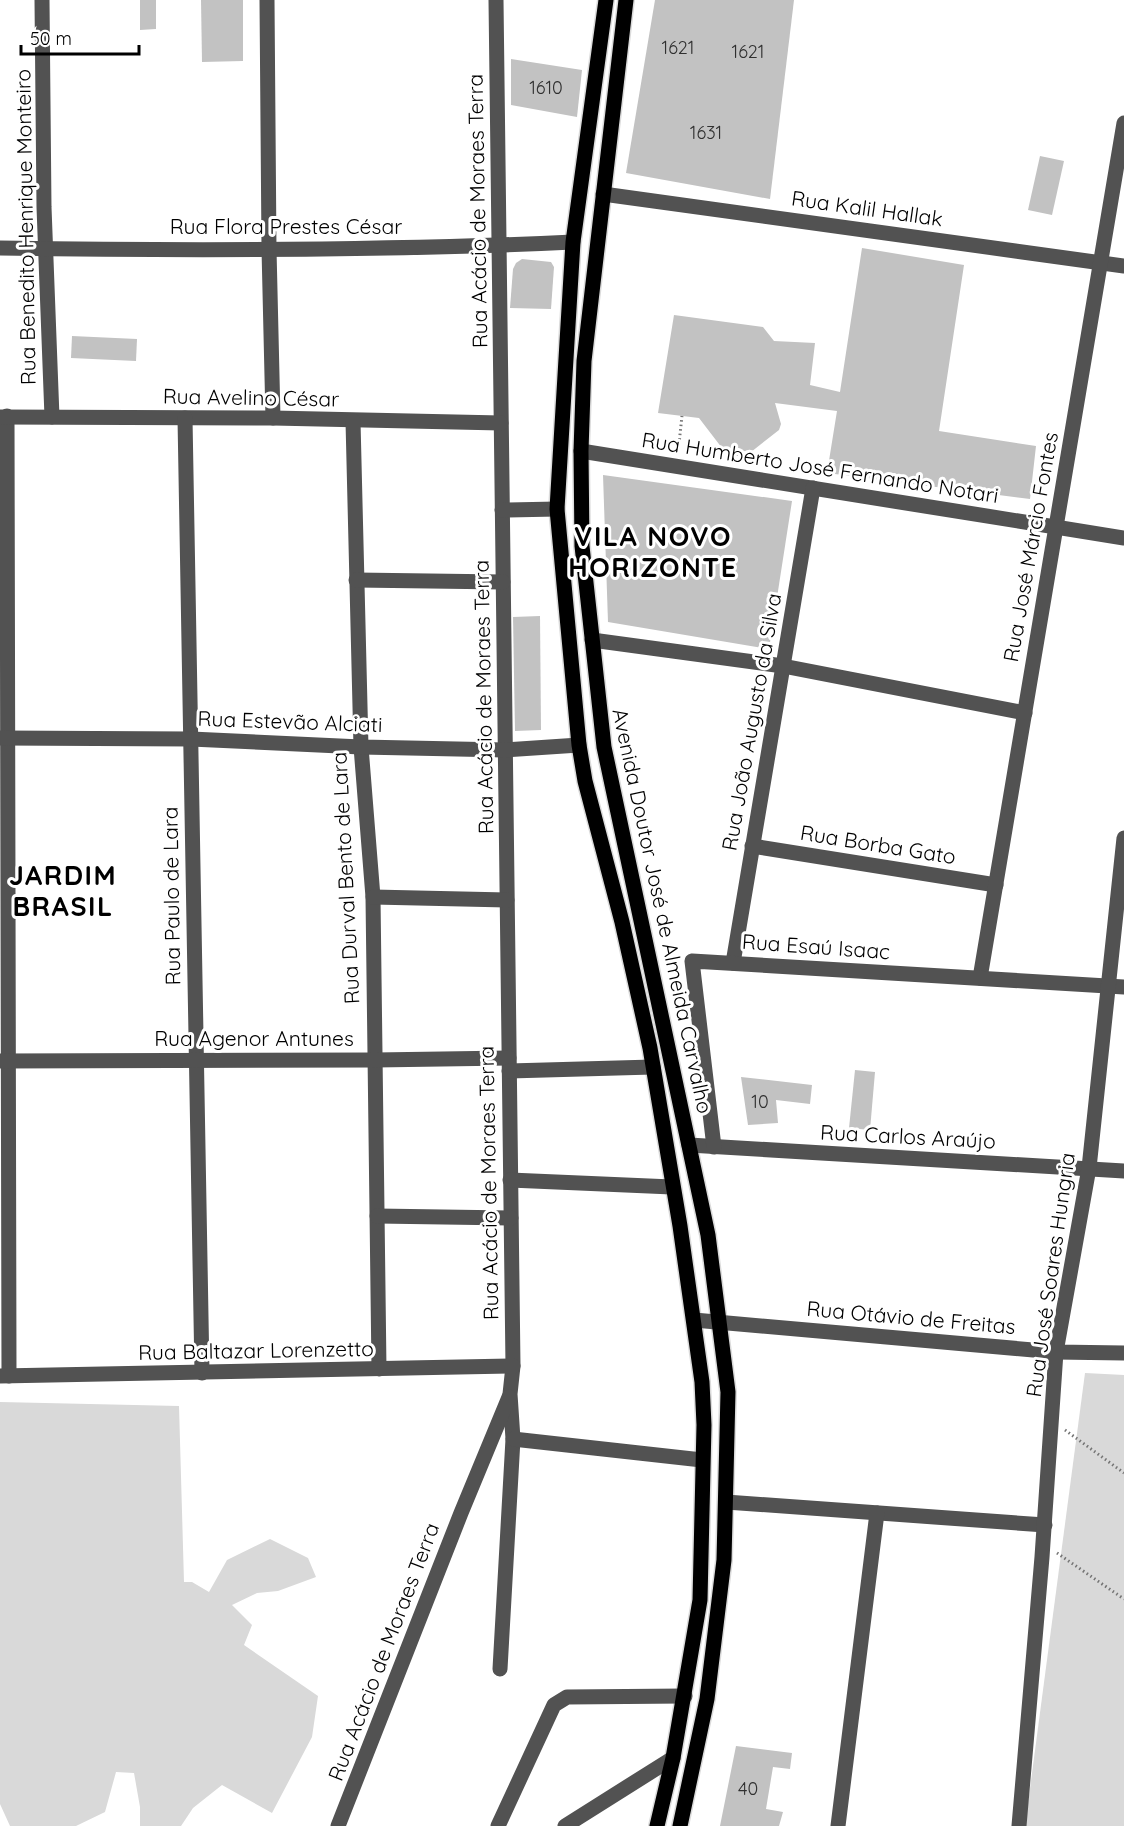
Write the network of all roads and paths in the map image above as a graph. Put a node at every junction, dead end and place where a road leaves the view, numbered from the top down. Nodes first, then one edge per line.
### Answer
1 (42, 0) edge
2 (267, 0) edge
3 (496, 0) edge
4 (606, 0) edge
5 (626, 0) edge
6 (1124, 123) edge
7 (603, 194) junction
8 (573, 242) junction
9 (499, 245) junction
10 (0, 248) edge
11 (45, 249) junction
12 (269, 249) junction
13 (1101, 262) junction
14 (1124, 266) edge
15 (4, 416) edge
16 (682, 416) dead end
17 (52, 417) junction
18 (185, 418) junction
19 (273, 418) junction
20 (352, 421) junction
21 (501, 423) junction
22 (581, 451) junction
23 (676, 466) junction
24 (813, 488) junction
25 (556, 509) junction
26 (502, 510) junction
27 (1056, 528) junction
28 (1124, 538) edge
29 (356, 580) junction
30 (503, 582) junction
31 (591, 640) junction
32 (783, 666) junction
33 (1025, 713) junction
34 (4, 738) edge
35 (191, 739) junction
36 (579, 745) junction
37 (361, 747) junction
38 (505, 750) junction
39 (1124, 838) edge
40 (753, 846) junction
41 (996, 885) junction
42 (373, 897) junction
43 (507, 900) junction
44 (692, 961) junction
45 (733, 963) junction
46 (650, 964) junction
47 (980, 978) junction
48 (1116, 986) edge
49 (4, 1060) edge
50 (196, 1060) junction
51 (375, 1060) junction
52 (509, 1064) junction
53 (653, 1067) junction
54 (689, 1145) junction
55 (714, 1147) junction
56 (1089, 1168) junction
57 (1124, 1171) edge
58 (510, 1180) junction
59 (672, 1187) junction
60 (377, 1216) junction
61 (511, 1218) junction
62 (694, 1320) junction
63 (720, 1321) junction
64 (1056, 1352) junction
65 (1124, 1353) edge
66 (513, 1366) junction
67 (379, 1369) junction
68 (202, 1373) junction
69 (5, 1376) edge
70 (510, 1394) junction
71 (1052, 1420) junction
72 (513, 1439) junction
73 (702, 1460) junction
74 (1124, 1473) edge
75 (726, 1502) junction
76 (877, 1513) junction
77 (1045, 1525) junction
78 (1043, 1544) junction
79 (1124, 1599) edge
80 (500, 1669) dead end
81 (685, 1696) junction
82 (674, 1758) junction
83 (338, 1826) edge
84 (498, 1826) edge
85 (565, 1826) edge
86 (657, 1826) edge
87 (680, 1826) edge
88 (838, 1826) edge
89 (1019, 1826) edge

1 - 11 street, Rua Benedito Henrique Monteiro
2 - 12 street
3 - 9 street, Rua Acácio de Moraes Terra
4 - 8 main road, Avenida Doutor José de Almeida Carvalho
5 - 7 main road, Avenida Doutor José de Almeida Carvalho
6 - 13 street, Rua José Márcio Fontes
7 - 13 street, Rua Kalil Hallak
7 - 22 main road, Avenida Doutor José de Almeida Carvalho
8 - 9 street, Rua Flora Prestes César
8 - 25 main road, Avenida Doutor José de Almeida Carvalho
9 - 12 street, Rua Flora Prestes César
9 - 21 street, Rua Acácio de Moraes Terra
10 - 11 street, Rua Flora Prestes César
11 - 12 street, Rua Flora Prestes César
11 - 17 street, Rua Benedito Henrique Monteiro
12 - 19 street
13 - 14 street, Rua Kalil Hallak
13 - 27 street, Rua José Márcio Fontes
15 - 17 street, Rua Avelino César
15 - 34 street
16 - 23 path
17 - 18 street, Rua Avelino César
18 - 19 street, Rua Avelino César
18 - 35 street, Rua Paulo de Lara
19 - 20 street, Rua Avelino César
20 - 21 street, Rua Avelino César
20 - 29 street, Rua Durval Bento de Lara
21 - 26 street, Rua Acácio de Moraes Terra
22 - 23 street, Rua Humberto José Fernando Notari
22 - 31 main road, Avenida Doutor José de Almeida Carvalho
23 - 24 street, Rua Humberto José Fernando Notari
24 - 27 street, Rua Humberto José Fernando Notari
24 - 32 street, Rua João Augusto da Silva
25 - 26 street
25 - 36 main road, Avenida Doutor José de Almeida Carvalho
26 - 30 street, Rua Acácio de Moraes Terra
27 - 28 street, Rua Humberto José Fernando Notari
27 - 33 street, Rua José Márcio Fontes
29 - 30 street
29 - 37 street, Rua Durval Bento de Lara
30 - 38 street, Rua Acácio de Moraes Terra
31 - 32 street
31 - 46 main road, Avenida Doutor José de Almeida Carvalho
32 - 33 street
32 - 40 street, Rua João Augusto da Silva
33 - 41 street, Rua José Márcio Fontes
34 - 35 street, Rua Estevão Alciati
34 - 49 street
35 - 37 street, Rua Estevão Alciati
35 - 50 street, Rua Paulo de Lara
36 - 38 street, Rua Estevão Alciati
36 - 53 main road, Avenida Doutor José de Almeida Carvalho
37 - 38 street, Rua Estevão Alciati
37 - 42 street, Rua Durval Bento de Lara
38 - 43 street, Rua Acácio de Moraes Terra
39 - 48 street, Rua José Soares Hungria
40 - 41 street, Rua Borba Gato
40 - 45 street, Rua João Augusto da Silva
41 - 47 street, Rua José Márcio Fontes
42 - 43 street
42 - 51 street, Rua Durval Bento de Lara
43 - 52 street, Rua Acácio de Moraes Terra
44 - 45 street, Rua Esaú Isaac
44 - 46 path
44 - 55 street
45 - 47 street, Rua Esaú Isaac
46 - 54 main road, Avenida Doutor José de Almeida Carvalho
47 - 48 street, Rua Esaú Isaac
48 - 56 street, Rua José Soares Hungria
49 - 50 street, Rua Agenor Antunes
49 - 69 street
50 - 51 street, Rua Agenor Antunes
50 - 68 street, Rua Paulo de Lara
51 - 52 street, Rua Agenor Antunes
51 - 60 street, Rua Durval Bento de Lara
52 - 53 street, Rua Agenor Antunes
52 - 58 street, Rua Acácio de Moraes Terra
53 - 59 main road, Avenida Doutor José de Almeida Carvalho
54 - 55 street, Rua Carlos Araújo
54 - 63 main road, Avenida Doutor José de Almeida Carvalho
55 - 56 street, Rua Carlos Araújo
56 - 57 street, Rua Carlos Araújo
56 - 64 street, Rua José Soares Hungria
58 - 59 street
58 - 61 street, Rua Acácio de Moraes Terra
59 - 62 main road, Avenida Doutor José de Almeida Carvalho
60 - 61 street
60 - 67 street, Rua Durval Bento de Lara
61 - 66 street, Rua Acácio de Moraes Terra
62 - 63 street, Rua Otávio de Freitas
62 - 73 main road, Avenida Doutor José de Almeida Carvalho
63 - 64 street, Rua Otávio de Freitas
63 - 75 main road, Avenida Doutor José de Almeida Carvalho
64 - 65 street, Rua Otávio de Freitas
64 - 71 street, Rua José Soares Hungria
66 - 67 street, Rua Baltazar Lorenzetto
66 - 70 street, Rua Acácio de Moraes Terra
67 - 68 street, Rua Baltazar Lorenzetto
68 - 69 street, Rua Baltazar Lorenzetto
70 - 72 street, Rua Acácio de Moraes Terra
70 - 83 street, Rua Acácio de Moraes Terra
71 - 74 path
71 - 77 street, Rua José Soares Hungria
72 - 73 street
72 - 80 street, Rua Acácio de Moraes Terra
73 - 81 main road, Avenida Doutor José de Almeida Carvalho
75 - 76 street
75 - 87 main road, Avenida Doutor José de Almeida Carvalho
76 - 77 street
76 - 88 street
77 - 78 street, Rua José Soares Hungria
78 - 79 path
78 - 89 street, Rua José Soares Hungria
81 - 82 main road, Avenida Doutor José de Almeida Carvalho
81 - 84 street
82 - 85 street
82 - 86 main road, Avenida Doutor José de Almeida Carvalho

